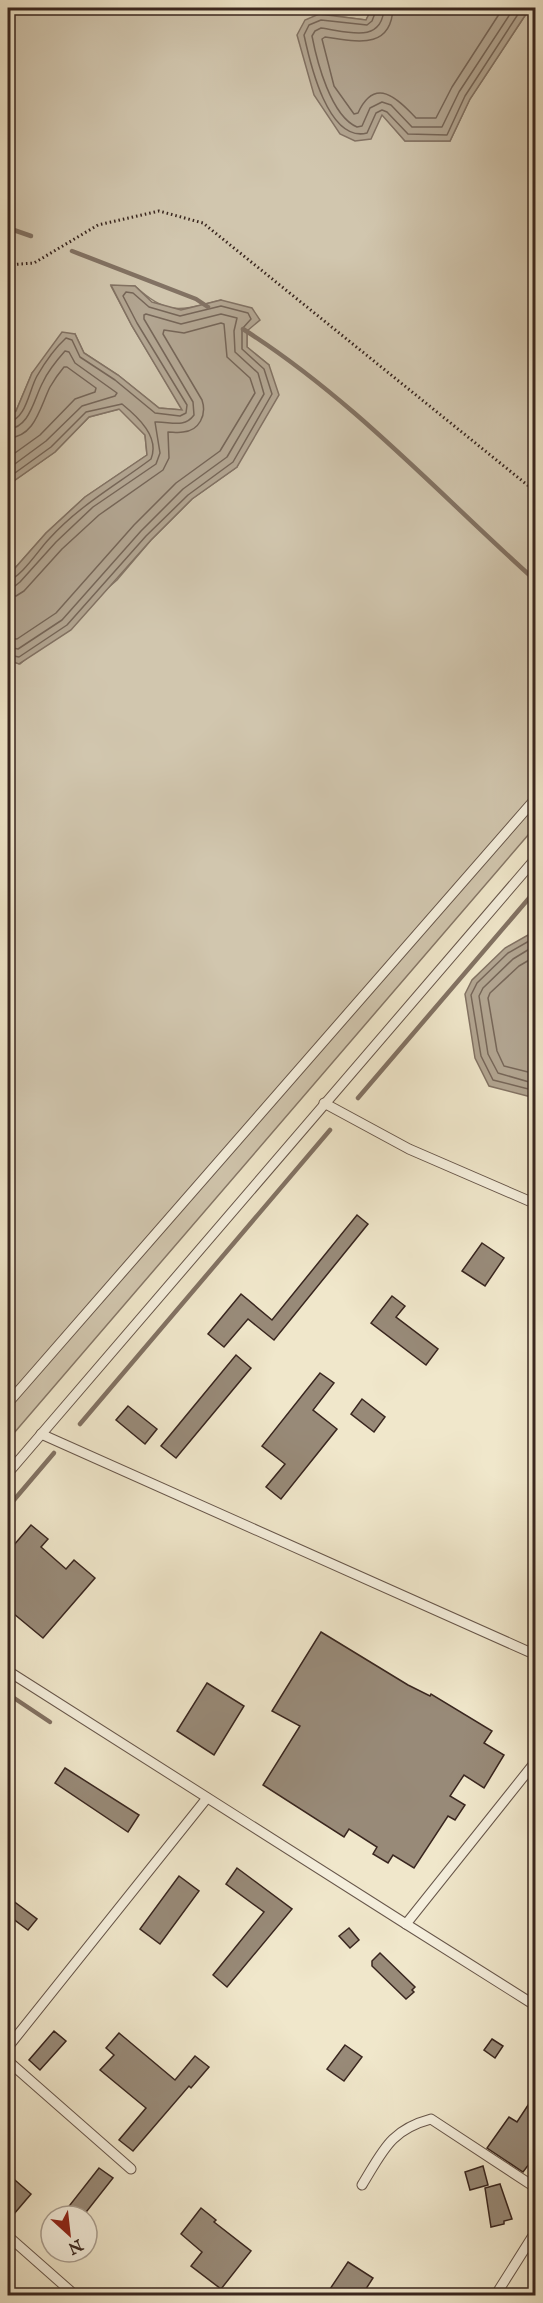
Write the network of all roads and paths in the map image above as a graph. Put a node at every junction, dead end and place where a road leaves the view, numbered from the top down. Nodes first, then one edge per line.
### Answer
1 (8, 265) edge
2 (536, 492) edge
3 (536, 798) edge
4 (536, 858) edge
5 (324, 1103) junction
6 (536, 1204) edge
7 (8, 1403) edge
8 (41, 1434) junction
9 (8, 1473) edge
10 (536, 1655) edge
11 (8, 1671) edge
12 (536, 1761) edge
13 (207, 1798) junction
14 (406, 1924) junction
15 (536, 2006) edge
16 (8, 2047) edge
17 (8, 2061) edge
18 (131, 2169) dead end
19 (362, 2185) dead end
20 (536, 2188) edge
21 (536, 2231) edge
22 (8, 2236) edge
23 (76, 2295) edge
24 (495, 2295) edge

1 - 2 path
3 - 7 lane
4 - 5 lane
5 - 6 lane
5 - 8 lane
8 - 9 lane
8 - 10 lane
11 - 13 lane
12 - 14 lane
13 - 14 lane
13 - 16 lane
14 - 15 lane
17 - 18 lane
19 - 20 lane
21 - 24 lane
22 - 23 lane

